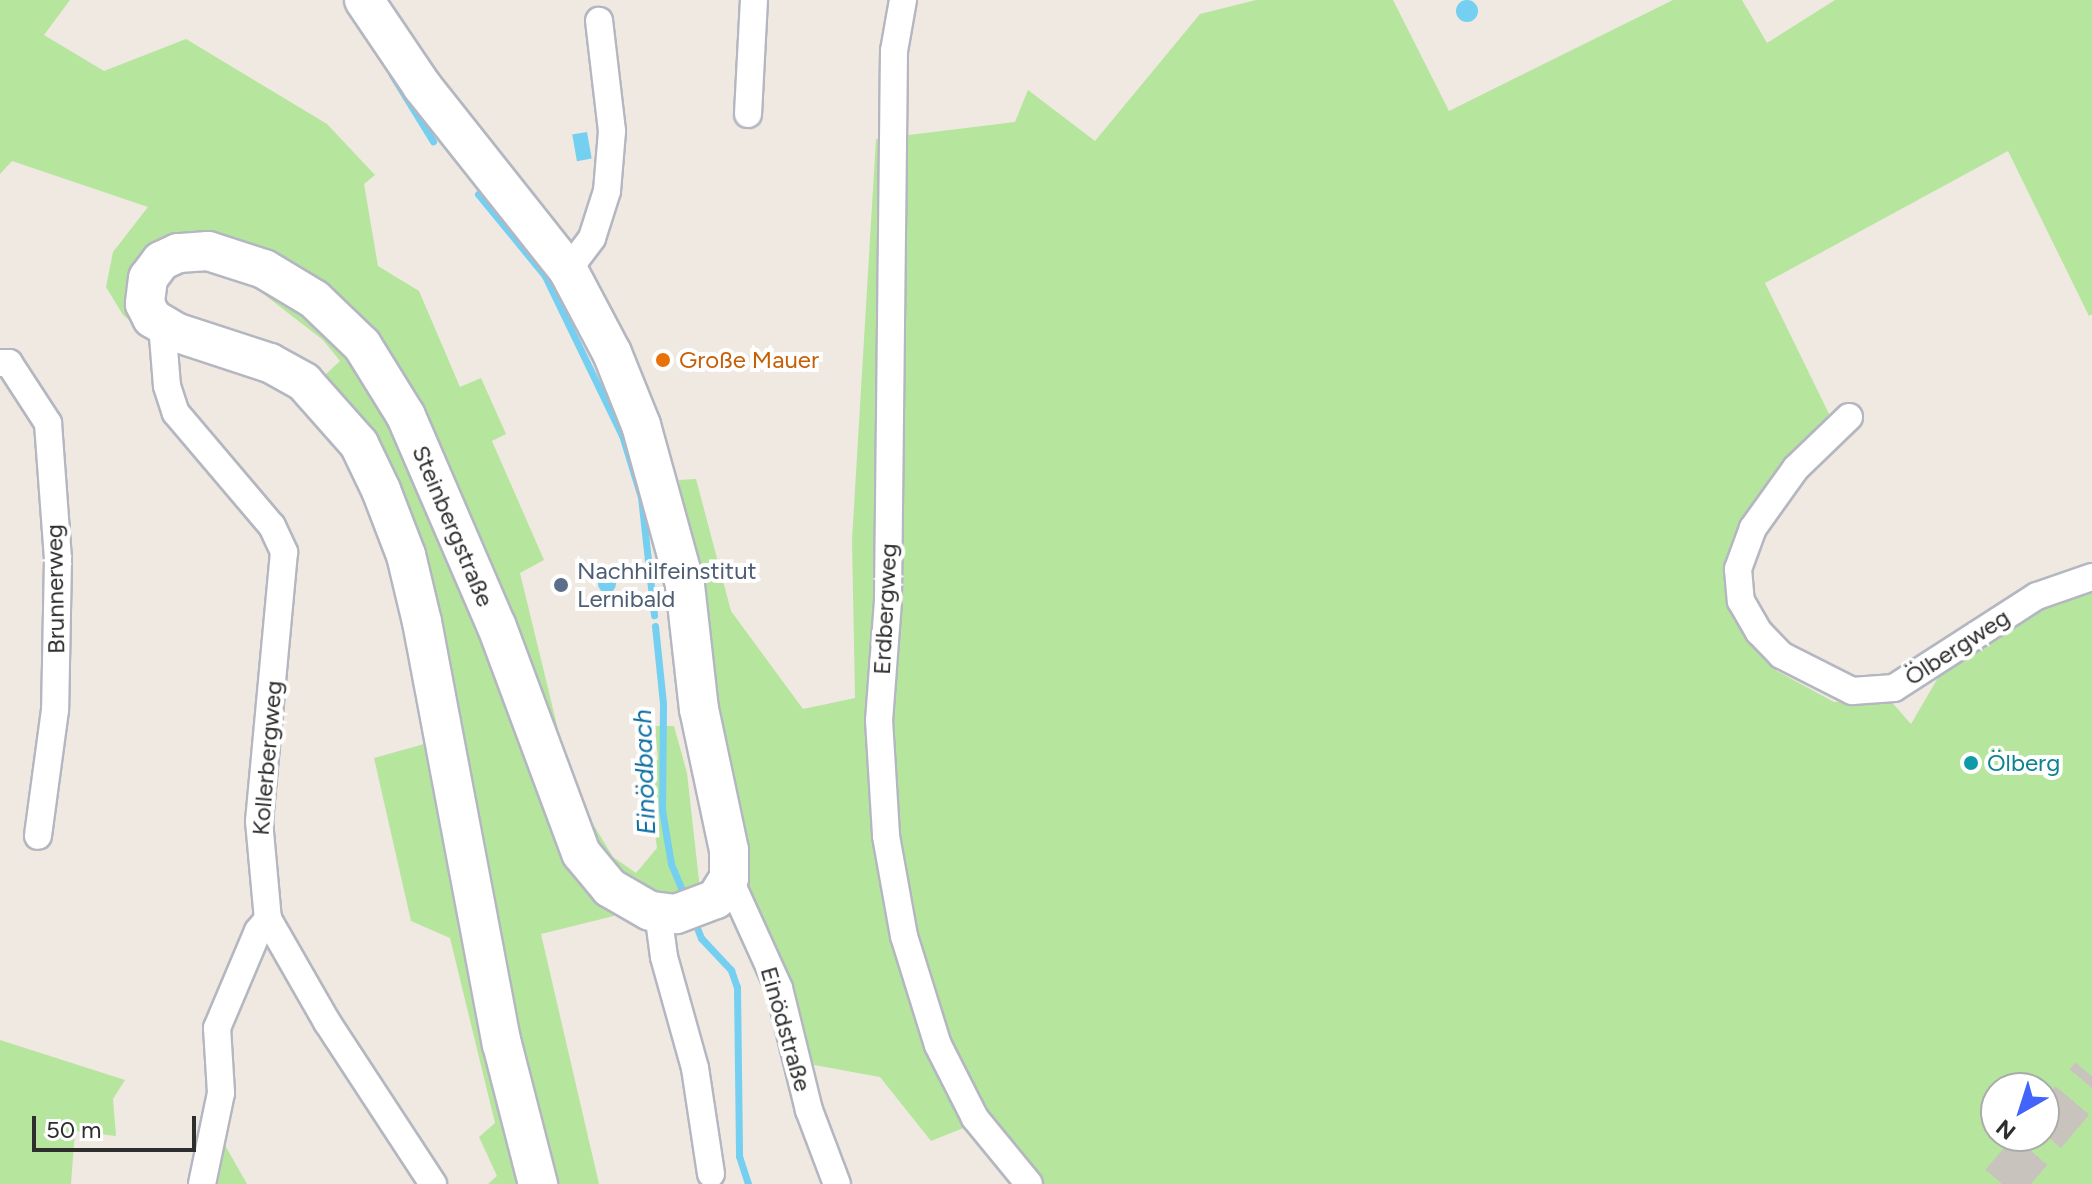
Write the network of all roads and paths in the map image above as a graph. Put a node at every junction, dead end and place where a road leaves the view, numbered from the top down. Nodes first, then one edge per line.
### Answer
1 (364, 0) edge
2 (754, 0) edge
3 (903, 0) edge
4 (599, 21) dead end
5 (748, 114) dead end
6 (568, 270) junction
7 (162, 324) junction
8 (0, 363) edge
9 (1849, 417) dead end
10 (2092, 577) edge
11 (38, 836) dead end
12 (722, 888) junction
13 (667, 913) junction
14 (268, 919) junction
15 (711, 1174) dead end
16 (202, 1184) edge
17 (433, 1184) edge
18 (538, 1184) edge
19 (837, 1184) edge
20 (1029, 1184) edge

1 - 6 main road
2 - 5 street
3 - 20 street, Erdbergweg
4 - 6 street
6 - 12 main road
7 - 13 main road, Steinbergstraße
7 - 14 street, Kollerbergweg
7 - 18 main road
8 - 11 street, Brunnerweg
9 - 10 street, Ölbergweg
12 - 13 main road
12 - 19 street, Einödstraße
13 - 15 street
14 - 16 street
14 - 17 street, Kollerbergweg

